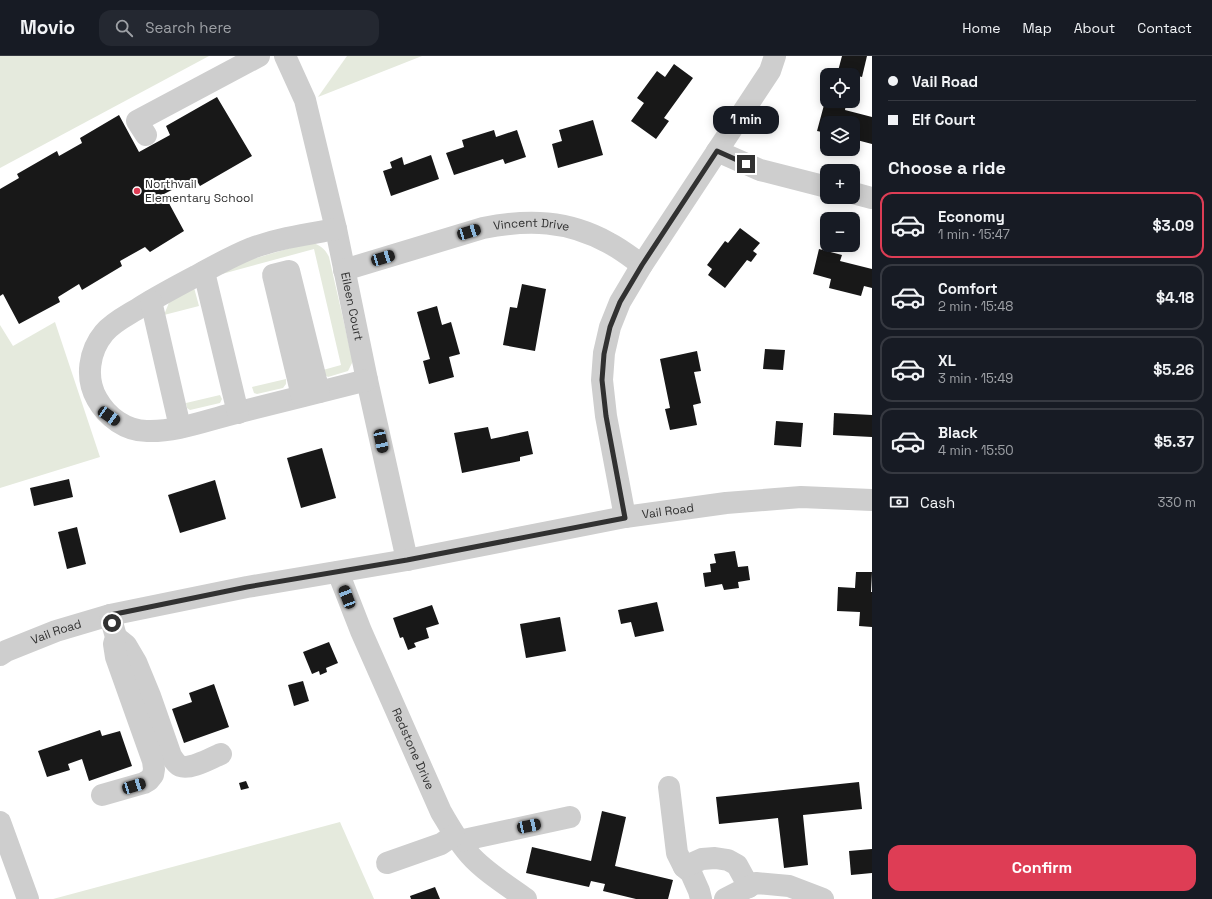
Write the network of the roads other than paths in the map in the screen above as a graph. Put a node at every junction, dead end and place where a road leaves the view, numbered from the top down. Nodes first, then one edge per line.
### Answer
1 (259, 56) edge
2 (285, 56) edge
3 (775, 56) edge
4 (146, 136) dead end
5 (717, 151) junction
6 (820, 185) edge
7 (860, 195) edge
8 (872, 198) edge
9 (336, 229) junction
10 (642, 265) junction
11 (344, 270) junction
12 (204, 272) junction
13 (151, 301) junction
14 (367, 380) junction
15 (238, 413) junction
16 (180, 428) junction
17 (872, 500) edge
18 (625, 518) junction
19 (407, 560) junction
20 (338, 572) junction
21 (110, 615) junction
22 (116, 637) junction
23 (0, 655) edge
24 (221, 754) dead end
25 (669, 787) dead end
26 (102, 795) dead end
27 (570, 817) dead end
28 (0, 822) edge
29 (456, 838) junction
30 (386, 862) dead end
31 (684, 867) junction
32 (749, 887) junction
33 (28, 899) edge
34 (526, 899) edge
35 (701, 899) edge
36 (725, 899) edge
37 (823, 899) edge

1 - 4 street
2 - 9 street, Eileen Court
3 - 5 street
5 - 6 street
5 - 10 street
7 - 8 street
9 - 11 street, Eileen Court
9 - 12 street
10 - 11 street, Vincent Drive
10 - 18 street
11 - 14 street, Eileen Court
12 - 13 street
12 - 15 street
13 - 16 street
13 - 16 street
14 - 15 street
14 - 19 street, Eileen Court
15 - 16 street
17 - 18 street, Vail Road
18 - 19 street, Vail Road
19 - 20 street, Vail Road
20 - 21 street, Vail Road
20 - 29 street, Redstone Drive
21 - 22 street
21 - 23 street, Vail Road
22 - 24 street
22 - 26 street
25 - 31 street
27 - 29 street
28 - 33 street
29 - 30 street
29 - 34 street, Redstone Drive
31 - 32 street
31 - 35 street
32 - 36 street
32 - 37 street

